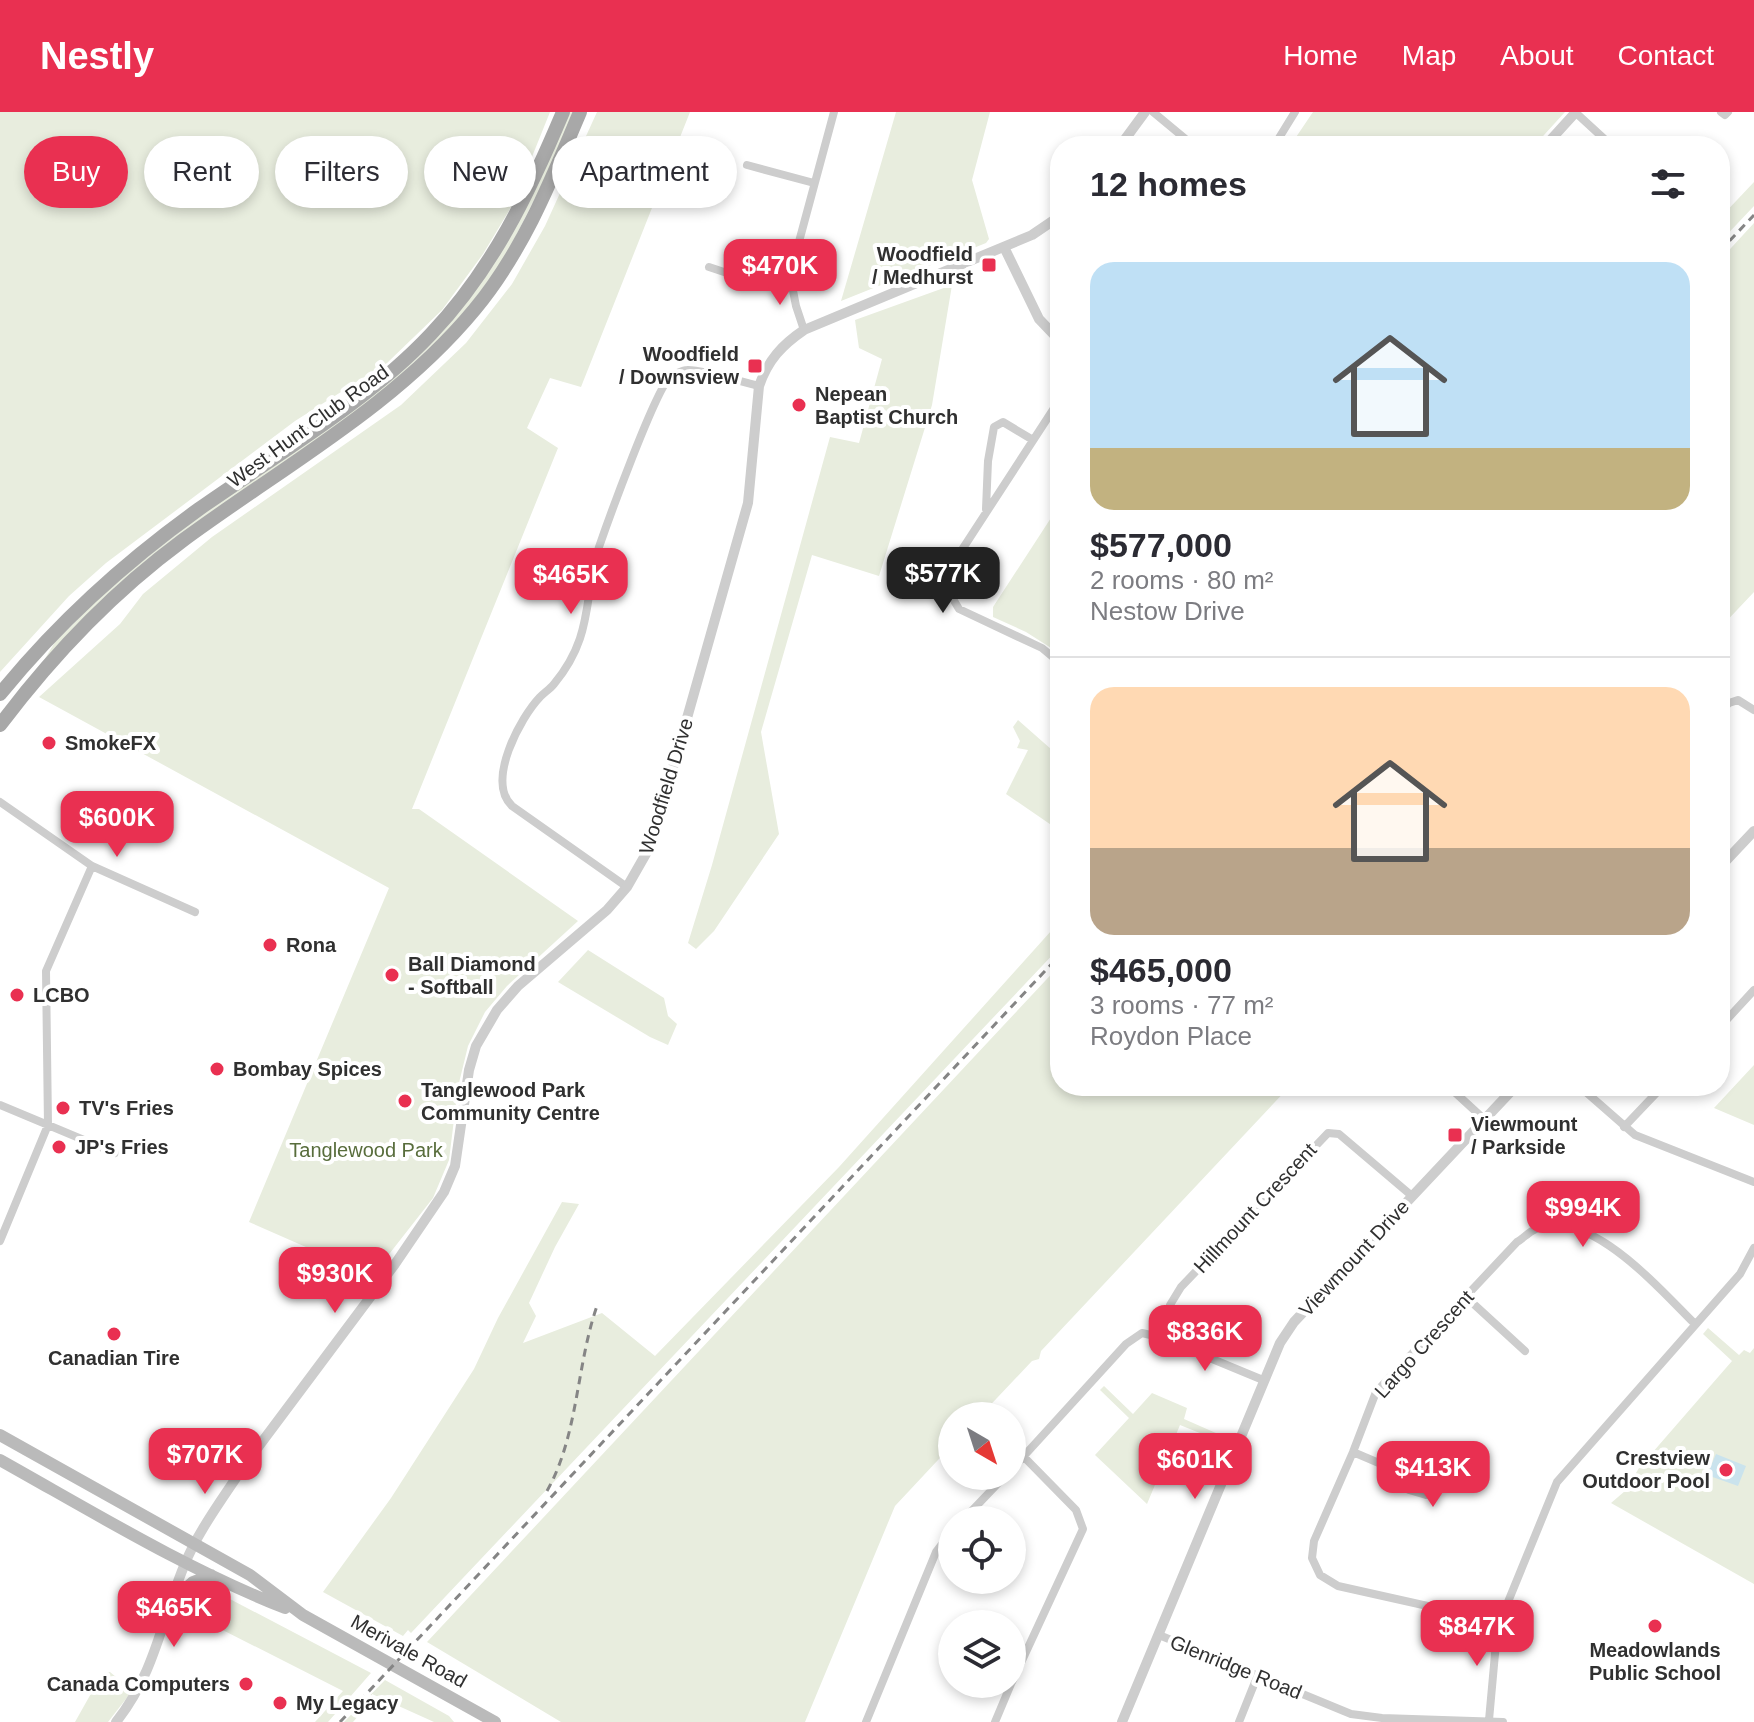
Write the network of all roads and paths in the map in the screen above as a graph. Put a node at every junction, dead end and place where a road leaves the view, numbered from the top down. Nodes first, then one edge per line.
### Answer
1 (563, 112) edge
2 (580, 112) edge
3 (834, 112) edge
4 (1145, 112) edge
5 (1153, 112) edge
6 (1295, 112) edge
7 (1575, 112) edge
8 (1721, 112) edge
9 (1728, 112) edge
10 (1127, 136) edge
11 (1182, 136) edge
12 (1280, 136) edge
13 (1554, 136) edge
14 (1601, 136) edge
15 (747, 165) dead end
16 (814, 183) junction
17 (1050, 223) edge
18 (1004, 247) junction
19 (709, 267) dead end
20 (790, 275) junction
21 (804, 330) junction
22 (1050, 331) edge
23 (759, 386) junction
24 (1050, 414) edge
25 (1033, 440) junction
26 (986, 512) junction
27 (1050, 655) edge
28 (0, 694) edge
29 (1730, 703) edge
30 (1754, 710) edge
31 (0, 725) edge
32 (0, 802) edge
33 (1754, 831) edge
34 (1730, 856) edge
35 (92, 866) junction
36 (627, 887) junction
37 (195, 912) dead end
38 (1754, 990) edge
39 (1730, 1016) edge
40 (1459, 1096) edge
41 (1507, 1096) edge
42 (1590, 1096) edge
43 (1653, 1096) edge
44 (0, 1105) edge
45 (1485, 1120) junction
46 (48, 1125) junction
47 (1624, 1127) junction
48 (115, 1153) dead end
49 (1754, 1182) edge
50 (1412, 1196) junction
51 (0, 1241) edge
52 (1754, 1248) edge
53 (1466, 1297) junction
54 (1695, 1324) junction
55 (1159, 1337) junction
56 (1525, 1351) dead end
57 (1263, 1380) junction
58 (0, 1435) edge
59 (1353, 1452) junction
60 (1026, 1455) edge
61 (1026, 1459) edge
62 (0, 1460) edge
63 (1407, 1475) dead end
64 (992, 1490) edge
65 (976, 1506) edge
66 (196, 1545) junction
67 (938, 1549) edge
68 (186, 1561) junction
69 (211, 1575) junction
70 (172, 1601) junction
71 (303, 1615) junction
72 (1501, 1619) junction
73 (1159, 1635) junction
74 (1026, 1653) edge
75 (1257, 1677) junction
76 (1005, 1698) edge
77 (1489, 1720) junction
78 (486, 1721) edge
79 (116, 1722) edge
80 (866, 1722) edge
81 (995, 1722) edge
82 (1122, 1722) edge
83 (1239, 1722) edge
84 (1503, 1722) edge

1 - 28 main road, West Hunt Club Road
2 - 31 main road, West Hunt Club Road
3 - 16 street
4 - 10 street
5 - 11 street
6 - 12 street
7 - 13 street
7 - 14 street
8 - 9 street
15 - 16 street
16 - 20 street
17 - 18 street, Woodfield Drive
18 - 21 street, Woodfield Drive
18 - 22 street
19 - 20 street
20 - 21 street
21 - 23 street, Woodfield Drive
23 - 36 street, Woodfield Drive
23 - 36 street
24 - 25 street
25 - 26 street
25 - 26 street
26 - 27 street
29 - 30 street
32 - 35 street
33 - 34 street
35 - 37 street
35 - 46 street
36 - 66 street, Woodfield Drive
38 - 39 street
40 - 45 street
41 - 45 street, Viewmount Drive
42 - 47 street
43 - 47 street
44 - 46 street
45 - 50 street, Viewmount Drive
46 - 48 street
46 - 51 street
47 - 49 street
50 - 55 street, Hillmount Crescent
50 - 57 street, Viewmount Drive
52 - 54 street
53 - 54 street, Largo Crescent
53 - 56 street
53 - 59 street, Largo Crescent
54 - 72 street
55 - 57 street
55 - 60 street
57 - 73 street, Viewmount Drive
58 - 66 main road, Merivale Road
59 - 63 street
59 - 72 street, Largo Crescent
61 - 74 street
62 - 68 main road, Merivale Road
64 - 65 street
66 - 68 street, Woodfield Drive
66 - 71 main road, Merivale Road
67 - 80 street
68 - 69 main road, Merivale Road
68 - 70 street, Woodfield Drive
69 - 70 main road
69 - 71 main road, Merivale Road
70 - 79 street, Woodfield Drive
71 - 78 main road, Merivale Road
72 - 77 street
73 - 75 street, Glenridge Road
73 - 82 street, Viewmount Drive
75 - 77 street, Glenridge Road
75 - 83 street
76 - 81 street
77 - 84 street, Glenridge Road

